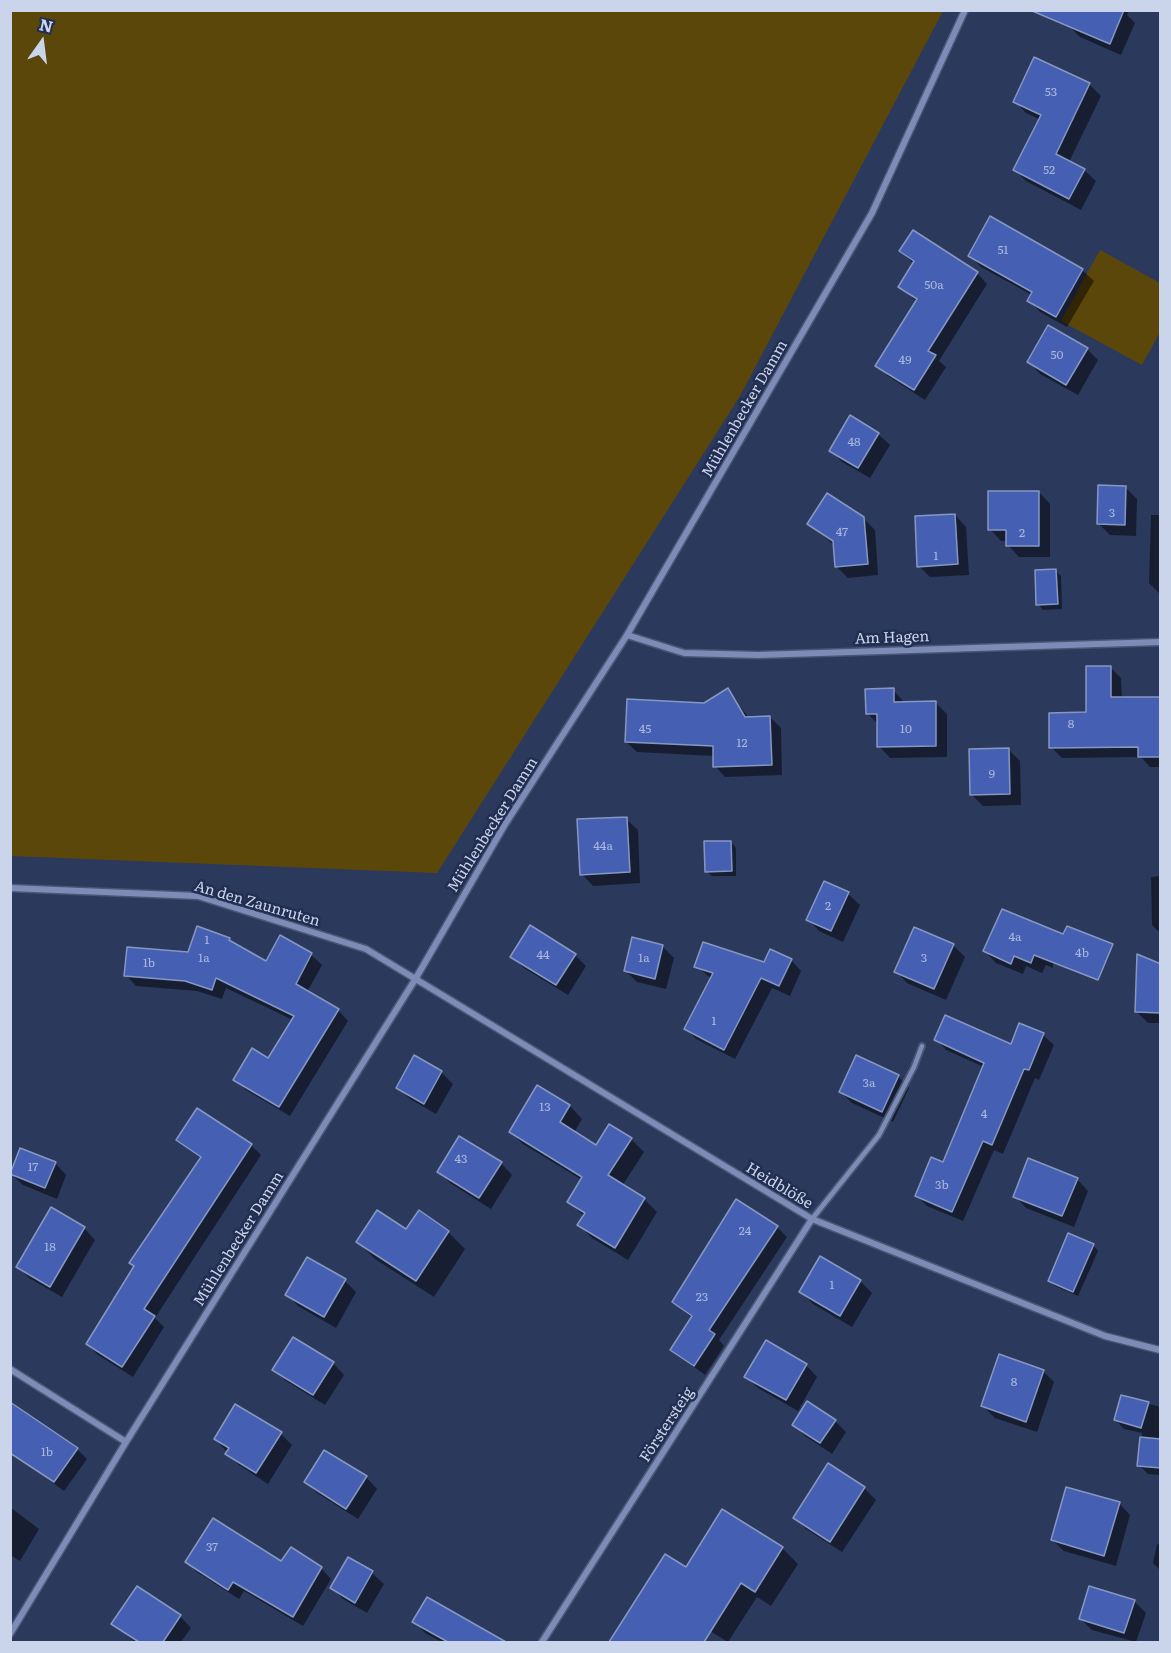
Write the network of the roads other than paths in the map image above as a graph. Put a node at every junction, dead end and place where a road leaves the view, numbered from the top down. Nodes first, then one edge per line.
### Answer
1 (965, 10) edge
2 (627, 635) junction
3 (1161, 642) edge
4 (10, 888) edge
5 (416, 978) junction
6 (922, 1046) dead end
7 (812, 1219) junction
8 (1161, 1350) edge
9 (10, 1369) edge
10 (126, 1442) junction
11 (10, 1634) edge
12 (542, 1642) edge

1 - 2 street, Mühlenbecker Damm
2 - 3 street, Am Hagen
2 - 5 street, Mühlenbecker Damm
4 - 5 street, An den Zaunruten
5 - 7 street, Heidblöße
5 - 10 street, Mühlenbecker Damm
6 - 7 lane
7 - 8 street, Heidblöße
7 - 12 street, Förstersteig
9 - 10 street
10 - 11 street, Mühlenbecker Damm

